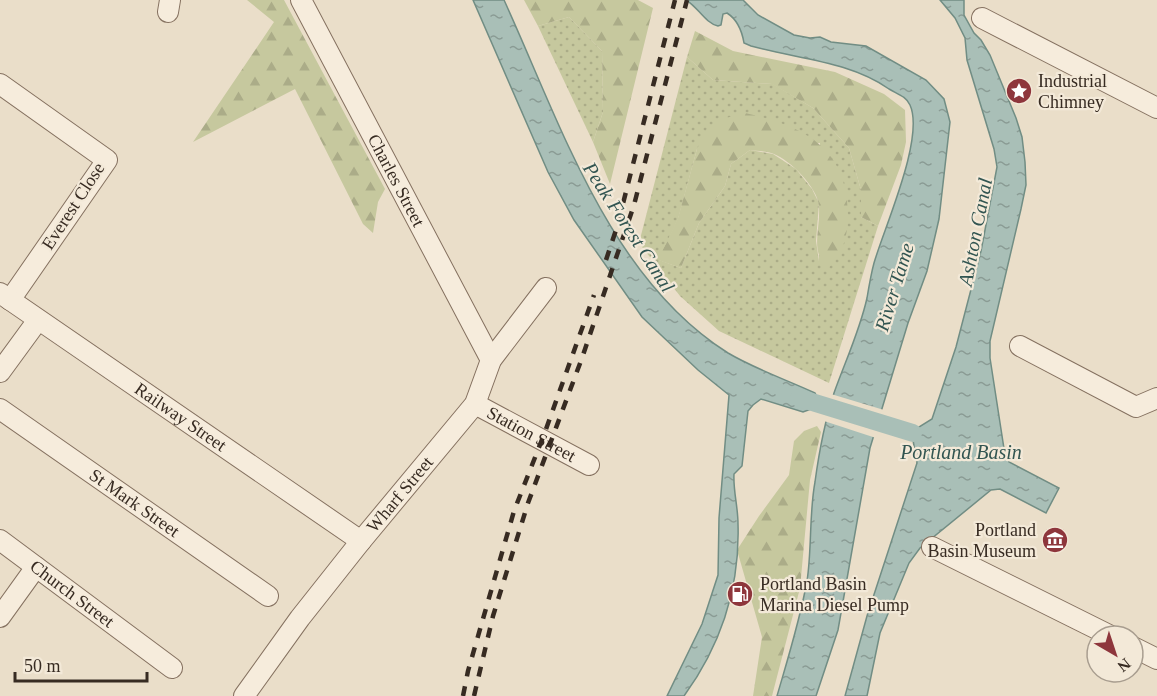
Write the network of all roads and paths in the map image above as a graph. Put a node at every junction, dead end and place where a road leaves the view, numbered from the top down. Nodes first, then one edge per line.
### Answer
1 (301, 0) edge
2 (982, 18) dead end
3 (0, 84) edge
4 (1157, 108) edge
5 (546, 288) dead end
6 (5, 297) edge
7 (38, 320) junction
8 (1020, 346) dead end
9 (491, 360) junction
10 (0, 372) edge
11 (1157, 399) edge
12 (475, 404) junction
13 (0, 409) edge
14 (589, 465) dead end
15 (0, 540) edge
16 (361, 541) junction
17 (932, 547) dead end
18 (36, 567) junction
19 (268, 596) dead end
20 (0, 617) edge
21 (1087, 624) edge
22 (172, 669) dead end
23 (244, 696) edge

1 - 9 street, Charles Street
2 - 4 street
3 - 6 street, Everest Close
5 - 9 street, Wharf Street
6 - 7 street, Railway Street
7 - 10 street
7 - 16 street, Railway Street
8 - 11 street
9 - 12 street, Wharf Street
12 - 14 street, Station Street
12 - 16 street, Wharf Street
13 - 19 street, St Mark Street
15 - 18 street, Church Street
16 - 23 street, Wharf Street
17 - 21 street
18 - 20 street
18 - 22 street, Church Street

